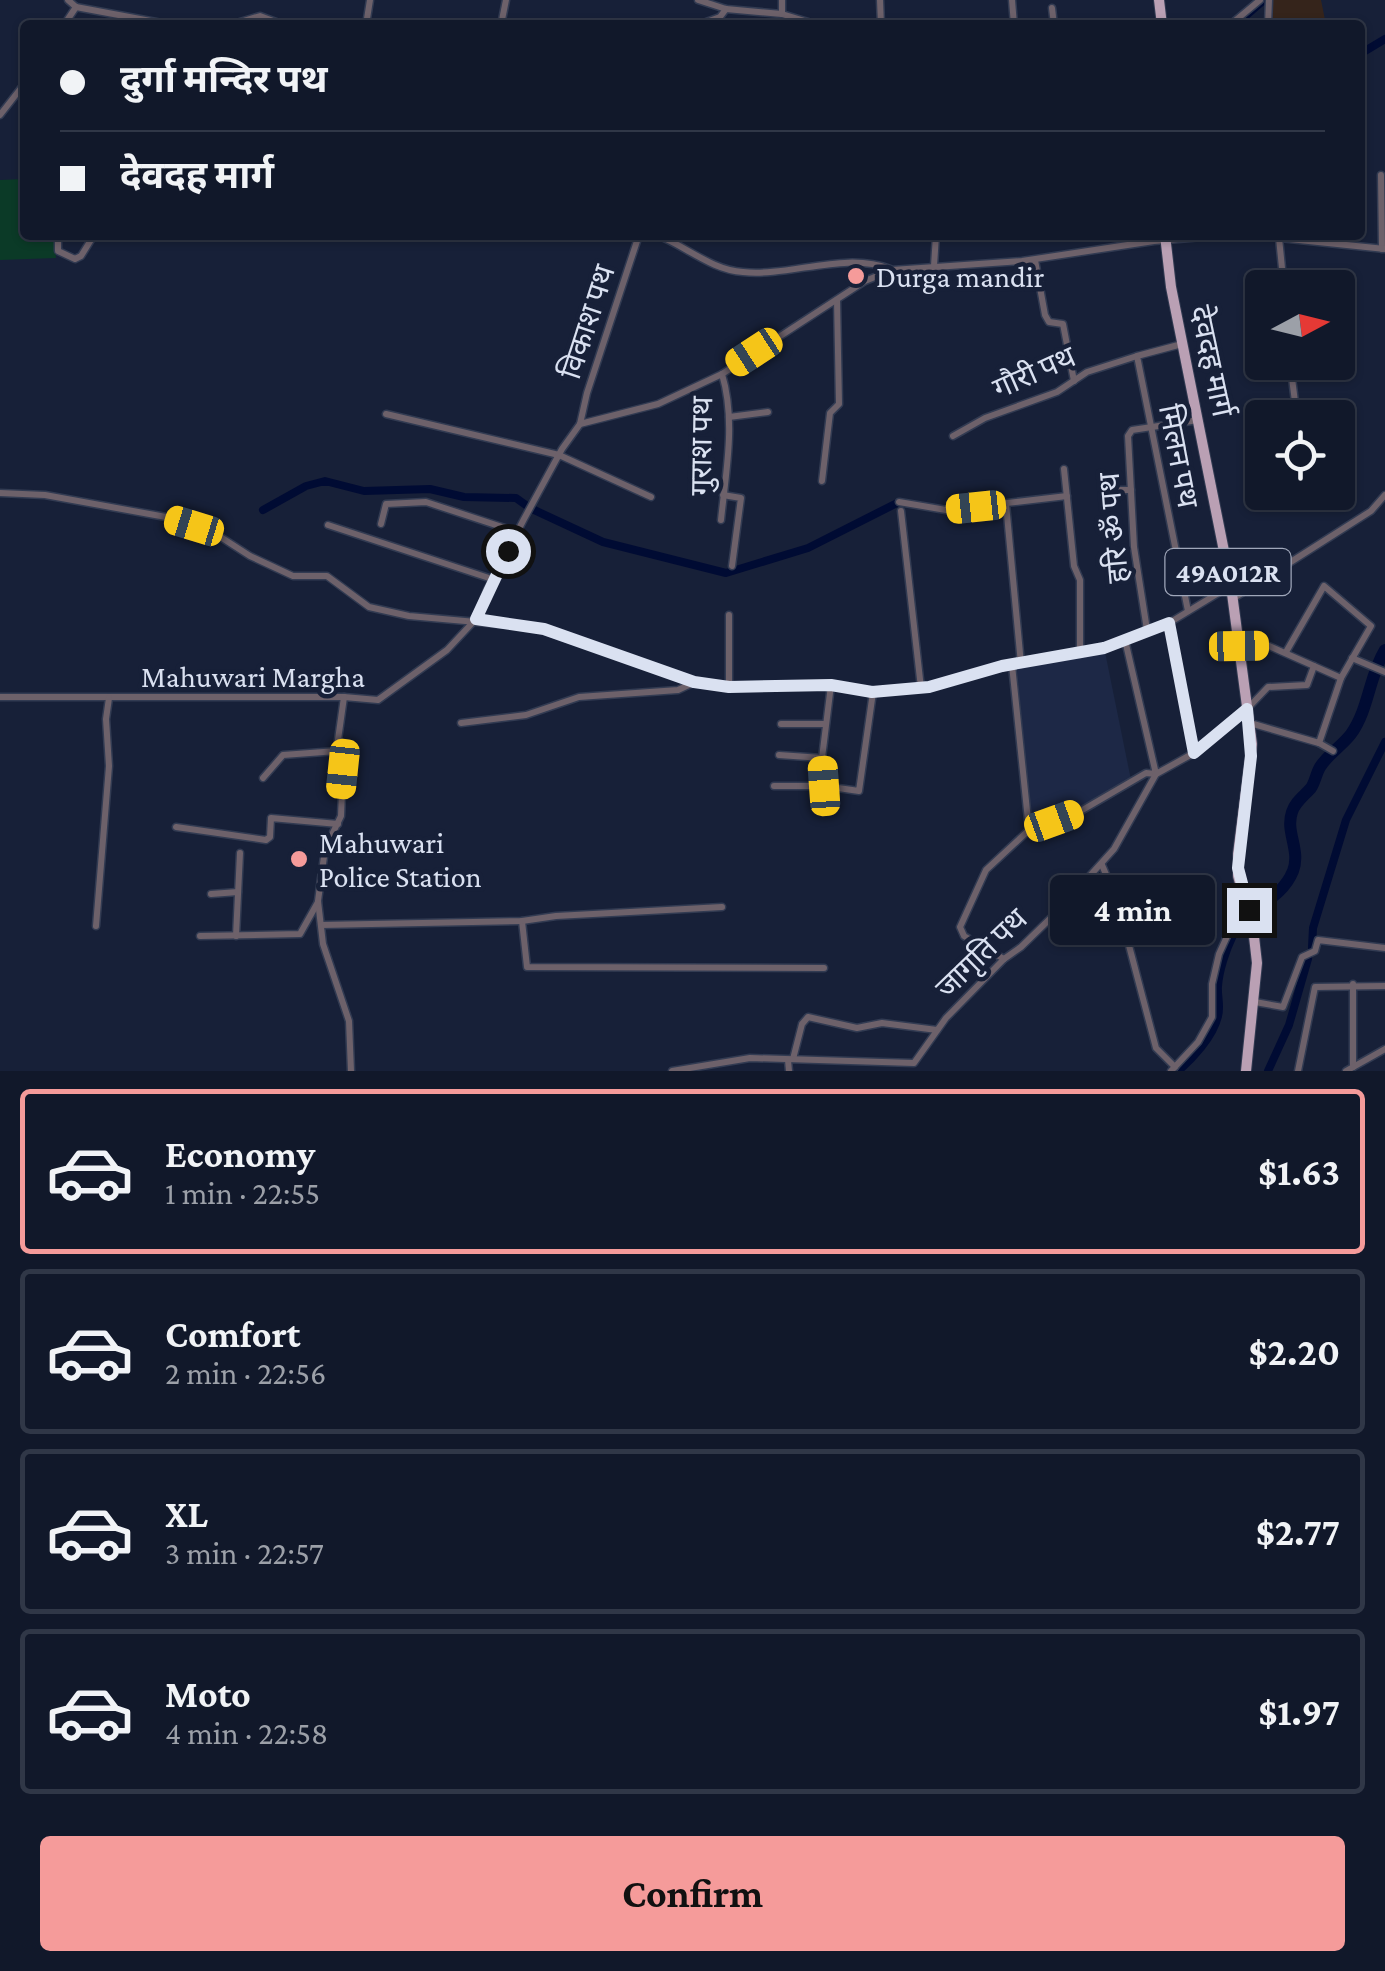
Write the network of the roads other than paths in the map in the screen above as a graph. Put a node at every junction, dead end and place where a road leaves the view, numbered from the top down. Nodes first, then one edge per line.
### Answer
1 (68, 0) edge
2 (698, 0) edge
3 (782, 0) edge
4 (1260, 0) edge
5 (76, 7) junction
6 (1052, 8) dead end
7 (726, 9) junction
8 (782, 14) junction
9 (67, 20) edge
10 (145, 20) edge
11 (247, 20) edge
12 (271, 20) edge
13 (712, 20) edge
14 (794, 20) edge
15 (1053, 20) edge
16 (1236, 20) edge
17 (20, 89) edge
18 (0, 116) edge
19 (1381, 175) edge
20 (58, 240) edge
21 (91, 240) edge
22 (637, 240) edge
23 (666, 240) edge
24 (936, 240) edge
25 (1148, 240) edge
26 (1165, 240) edge
27 (1279, 240) edge
28 (1300, 240) edge
29 (1384, 248) edge
30 (1035, 260) junction
31 (934, 266) junction
32 (892, 270) junction
33 (1282, 270) edge
34 (837, 298) junction
35 (1182, 344) junction
36 (1137, 356) junction
37 (722, 374) junction
38 (1074, 382) junction
39 (768, 412) dead end
40 (386, 414) dead end
41 (729, 417) junction
42 (1199, 420) junction
43 (580, 424) junction
44 (1150, 428) junction
45 (954, 436) dead end
46 (560, 455) junction
47 (1064, 469) dead end
48 (822, 481) dead end
49 (1102, 490) dead end
50 (1131, 490) junction
51 (0, 493) edge
52 (724, 495) junction
53 (1385, 495) edge
54 (1067, 496) junction
55 (651, 497) dead end
56 (1006, 504) junction
57 (721, 520) dead end
58 (380, 524) dead end
59 (328, 525) dead end
60 (517, 532) junction
61 (732, 566) dead end
62 (492, 579) junction
63 (1231, 586) junction
64 (1232, 599) junction
65 (1188, 611) junction
66 (729, 615) dead end
67 (476, 619) junction
68 (1169, 623) junction
69 (1147, 630) junction
70 (1125, 640) junction
71 (1239, 646) junction
72 (1286, 652) junction
73 (1080, 654) junction
74 (1352, 658) junction
75 (1017, 664) junction
76 (1314, 666) junction
77 (1378, 669) edge
78 (1340, 678) junction
79 (694, 682) junction
80 (831, 685) junction
81 (729, 687) junction
82 (921, 688) junction
83 (872, 692) junction
84 (344, 697) junction
85 (0, 698) edge
86 (109, 698) junction
87 (1247, 709) junction
88 (461, 723) dead end
89 (1249, 723) junction
90 (782, 724) dead end
91 (825, 724) junction
92 (1319, 743) junction
93 (337, 751) junction
94 (1333, 752) dead end
95 (1194, 753) junction
96 (780, 755) dead end
97 (822, 758) junction
98 (1156, 774) junction
99 (263, 778) dead end
100 (774, 786) dead end
101 (824, 786) junction
102 (338, 824) junction
103 (176, 826) dead end
104 (1029, 830) junction
105 (240, 852) dead end
106 (1101, 864) junction
107 (238, 892) junction
108 (211, 894) dead end
109 (318, 901) junction
110 (722, 908) dead end
111 (1248, 909) junction
112 (522, 921) junction
113 (321, 925) junction
114 (96, 926) dead end
115 (200, 936) dead end
116 (236, 936) junction
117 (1385, 948) edge
118 (1004, 958) junction
119 (824, 968) dead end
120 (1353, 984) junction
121 (1385, 986) edge
122 (1255, 1002) junction
123 (937, 1030) junction
124 (1385, 1050) edge
125 (790, 1059) junction
126 (1173, 1069) edge
127 (1349, 1069) edge
128 (352, 1071) edge
129 (672, 1071) edge
130 (790, 1071) edge
131 (1246, 1071) edge
132 (1298, 1071) edge

1 - 5 street
2 - 7 street
3 - 8 street
4 - 16 street
5 - 9 street
5 - 10 street
6 - 15 street
7 - 8 street
7 - 13 street
8 - 14 street
11 - 12 street
17 - 18 street
19 - 29 street
20 - 21 street
22 - 43 street, विकाश पथ
23 - 32 street
24 - 31 street
25 - 30 street
26 - 35 main road, देवदह मार्ग / 49A012R
27 - 33 street
28 - 29 street
30 - 31 street
30 - 38 street
31 - 32 street
32 - 34 street
34 - 37 street
34 - 48 street
35 - 36 street
35 - 42 main road, देवदह मार्ग / 49A012R
36 - 38 street, गौरी पथ
36 - 44 street, मिलन पथ
37 - 41 street, गुराश पथ
37 - 43 street
38 - 45 street, गौरी पथ
39 - 41 street
40 - 46 street
41 - 52 street, गुराश पथ
42 - 44 street
42 - 63 main road, देवदह मार्ग / 49A012R
43 - 46 street, विकाश पथ
44 - 50 street, हरि ॐ पथ
44 - 65 street, मिलन पथ
46 - 55 street
46 - 60 street, विकाश पथ
47 - 54 street
49 - 50 street
50 - 69 street, हरि ॐ पथ
51 - 67 street
52 - 57 street, गुराश पथ
52 - 61 street
53 - 64 street
54 - 56 street
54 - 73 street
56 - 75 street
56 - 82 street
58 - 60 street
59 - 62 street
60 - 62 street, विकाश पथ
62 - 67 street, विकाश पथ
63 - 64 main road, देवदह मार्ग / 49A012R
63 - 65 street
64 - 71 main road, देवदह मार्ग / 49A012R
65 - 68 street
66 - 81 street
67 - 79 street
67 - 84 street, Mahuwari Margha
68 - 69 street
68 - 95 street
69 - 70 street
70 - 73 street
70 - 98 street
71 - 72 street
71 - 87 main road, देवदह मार्ग / 49A012R
72 - 74 street
72 - 76 street
73 - 75 street
74 - 77 street
74 - 78 street
75 - 82 street
75 - 104 street
76 - 78 street
76 - 87 street
78 - 92 street
79 - 81 street
79 - 88 street
80 - 81 street
80 - 83 street
80 - 91 street
82 - 83 street
83 - 101 street
84 - 86 street, Mahuwari Margha
84 - 93 street
85 - 86 street, Mahuwari Margha
86 - 114 street
87 - 89 main road, देवदह मार्ग / 49A012R
87 - 95 street
89 - 92 street
89 - 111 main road, देवदह मार्ग / 49A012R
90 - 91 street
91 - 97 street
92 - 94 street
93 - 99 street
93 - 102 street
95 - 98 street
96 - 97 street
97 - 101 street
98 - 104 street
98 - 106 street, जागृति पथ
100 - 101 street
102 - 103 street
102 - 109 street
104 - 118 street
105 - 107 street
106 - 118 street, जागृति पथ
106 - 126 street
107 - 108 street
107 - 116 street
109 - 113 street
109 - 116 street
110 - 112 street
111 - 122 main road, 49A012R
111 - 126 street
112 - 113 street
112 - 119 street
113 - 128 street
115 - 116 street
117 - 122 street
118 - 123 street, जागृति पथ
120 - 121 street
120 - 127 street
120 - 132 street
122 - 131 main road, 49A012R
123 - 125 street, जागृति पथ
123 - 125 street
124 - 127 street
125 - 129 street
125 - 130 street

